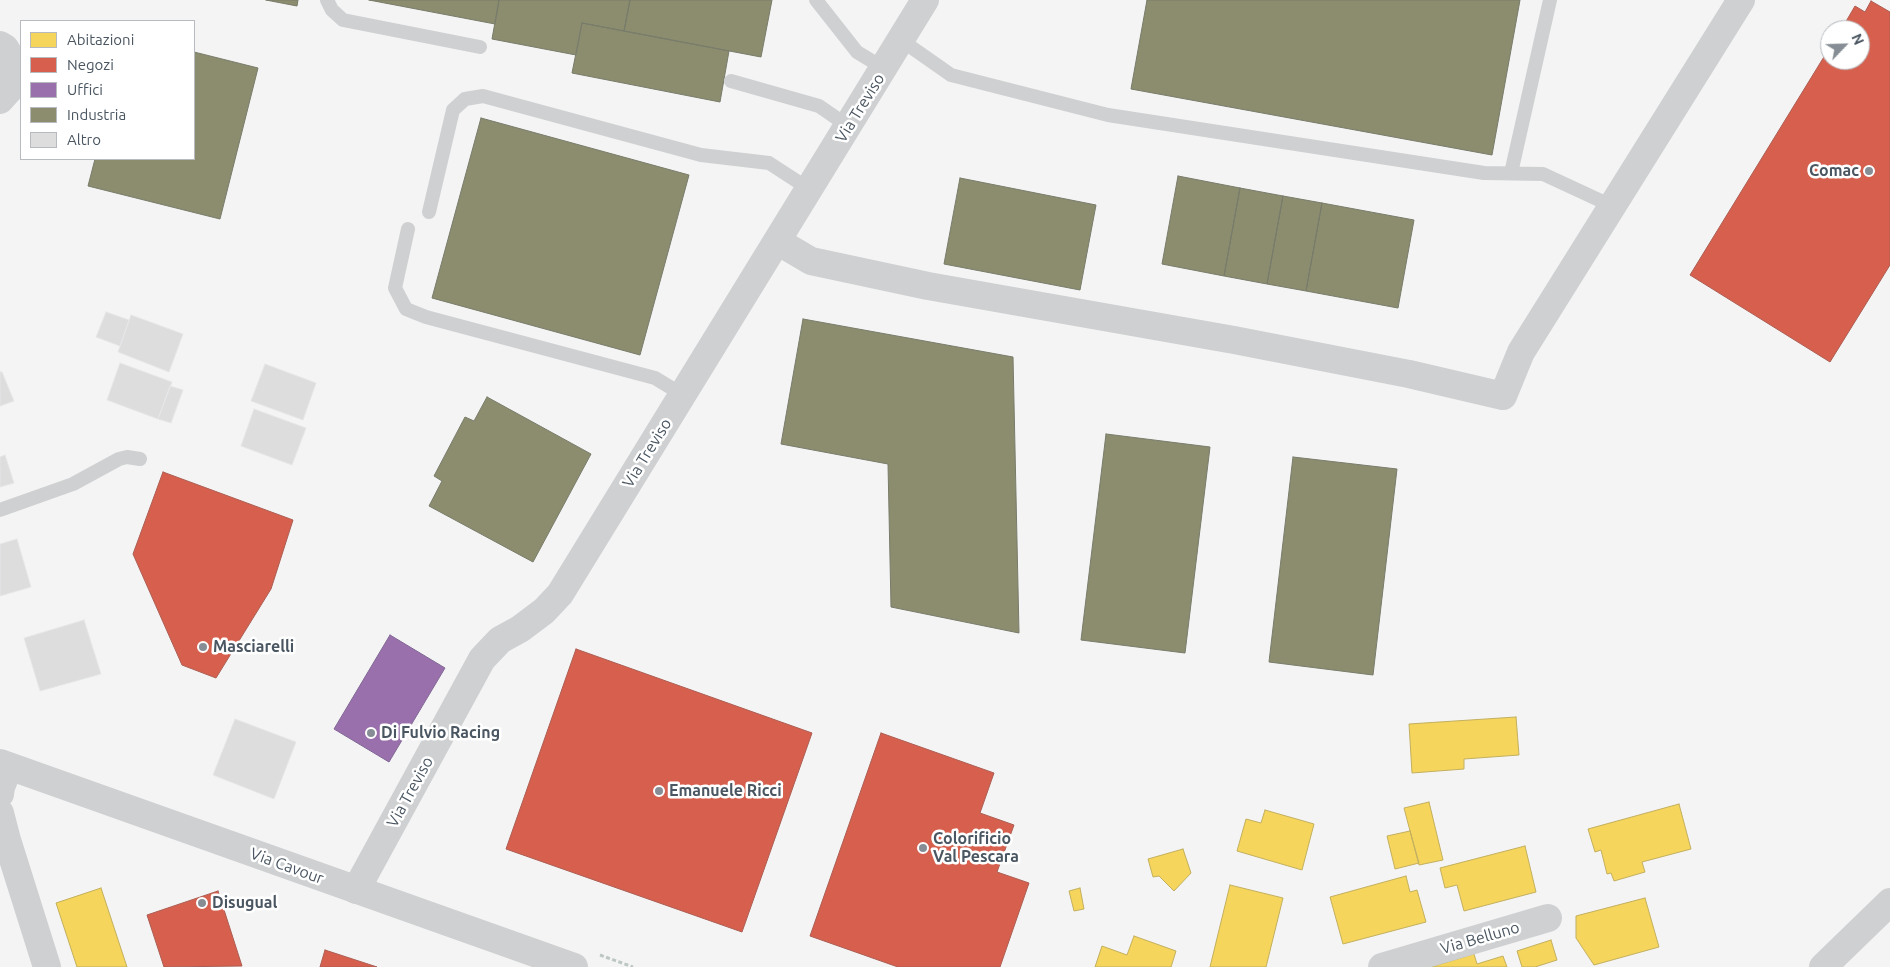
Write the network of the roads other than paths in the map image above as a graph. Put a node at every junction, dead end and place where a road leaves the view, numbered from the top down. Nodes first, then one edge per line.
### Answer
1 (327, 0) edge
2 (816, 0) edge
3 (925, 0) edge
4 (1550, 0) edge
5 (1741, 0) edge
6 (901, 40) junction
7 (0, 45) edge
8 (480, 47) dead end
9 (884, 69) junction
10 (731, 81) dead end
11 (0, 100) edge
12 (848, 126) junction
13 (1511, 173) junction
14 (809, 189) junction
15 (1612, 206) junction
16 (429, 212) dead end
17 (408, 229) dead end
18 (777, 241) junction
19 (683, 395) junction
20 (140, 459) dead end
21 (0, 510) edge
22 (5, 765) edge
23 (0, 794) edge
24 (0, 813) edge
25 (356, 890) junction
26 (1890, 902) edge
27 (1548, 918) dead end
28 (47, 967) edge
29 (574, 967) edge
30 (1382, 967) edge
31 (1823, 967) edge

1 - 8 lane
2 - 9 lane
3 - 6 street, Via Treviso
4 - 13 lane
5 - 15 street
6 - 9 street, Via Treviso
6 - 13 lane
7 - 11 street
9 - 12 street, Via Treviso
10 - 12 lane
12 - 14 street, Via Treviso
13 - 15 lane
14 - 16 lane
14 - 18 street, Via Treviso
15 - 18 street
17 - 19 lane
18 - 19 street, Via Treviso
19 - 25 street, Via Treviso
20 - 21 lane
22 - 23 street
22 - 25 street, Via Cavour
24 - 28 street
25 - 29 street, Via Cavour
26 - 31 street
27 - 30 street, Via Belluno

